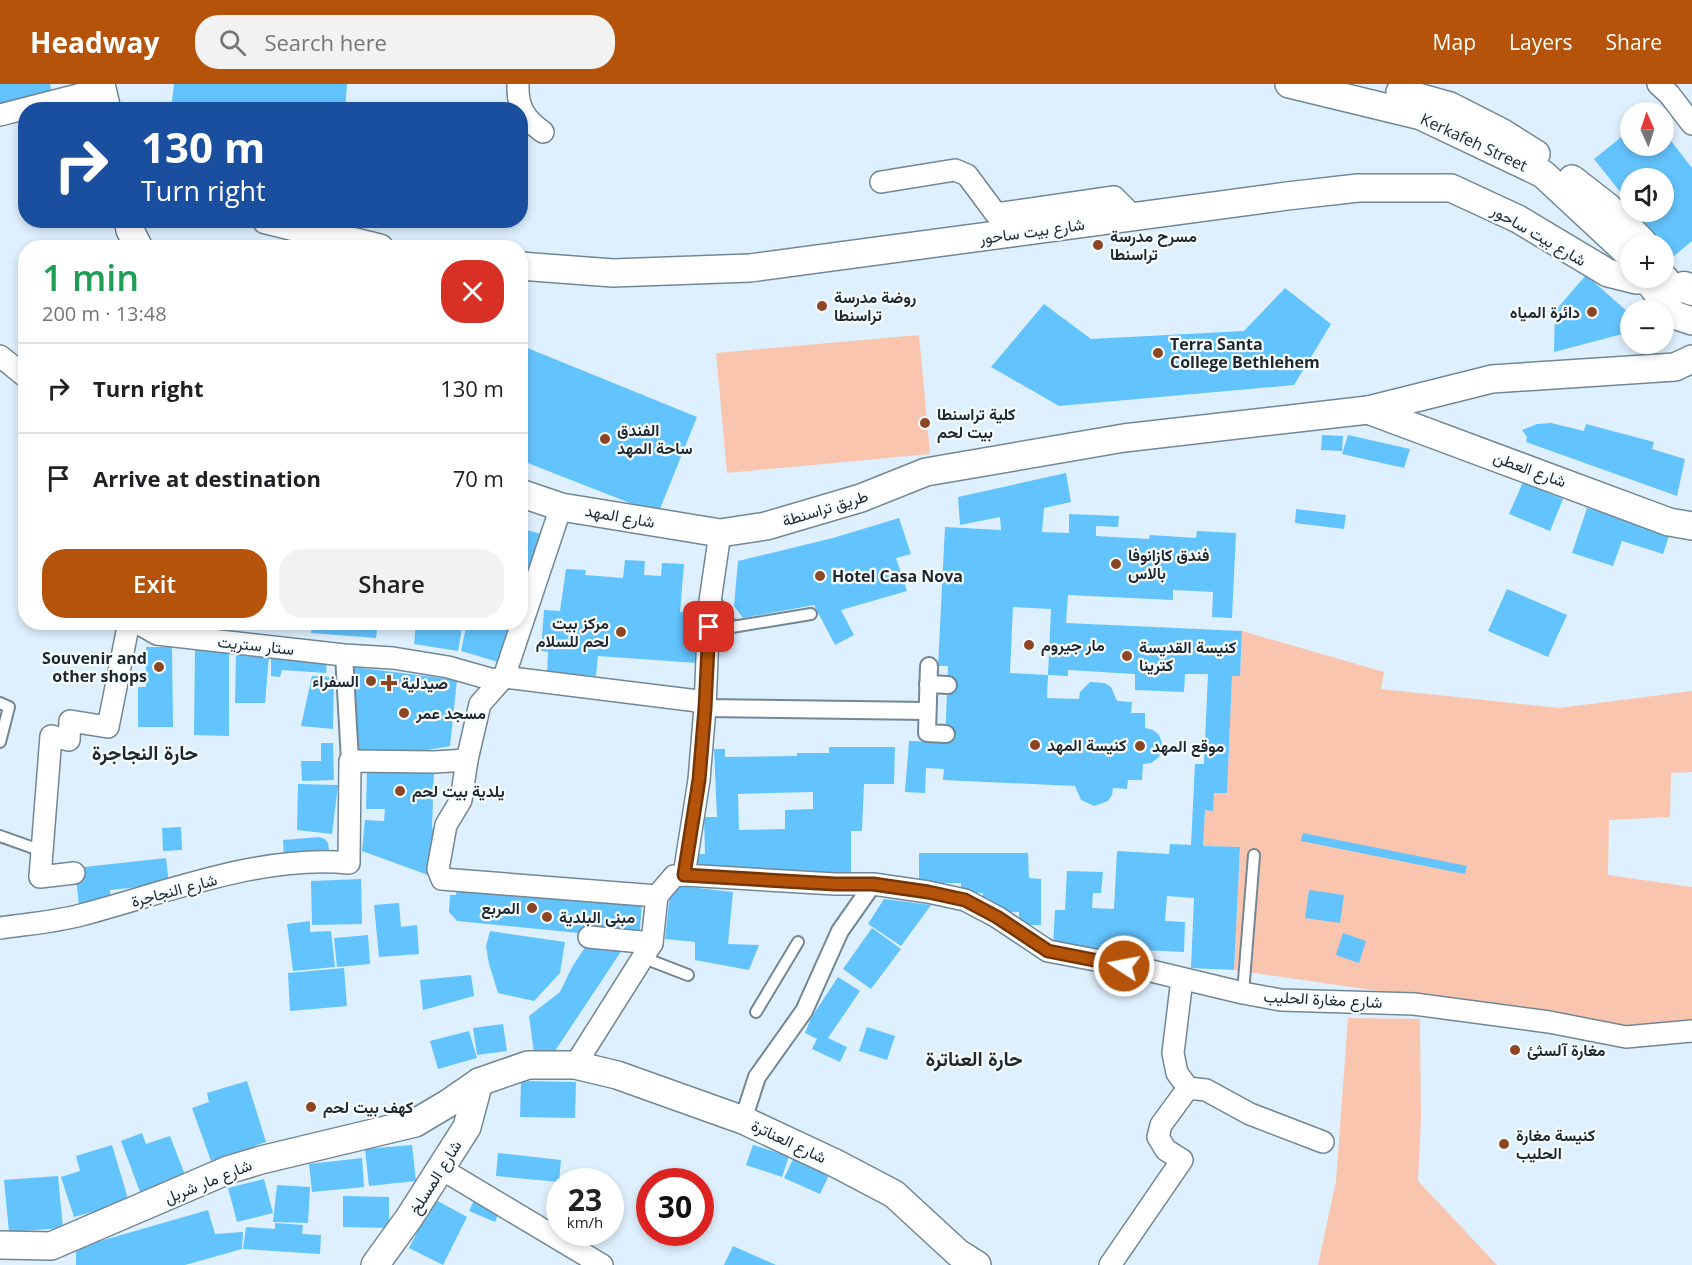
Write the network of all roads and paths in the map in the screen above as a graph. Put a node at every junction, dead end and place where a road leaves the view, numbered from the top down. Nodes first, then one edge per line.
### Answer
1 (518, 84) edge
2 (1289, 84) edge
3 (1367, 84) edge
4 (1658, 84) edge
5 (103, 94) edge
6 (64, 102) edge
7 (520, 102) edge
8 (18, 111) edge
9 (0, 115) edge
10 (528, 121) edge
11 (1692, 124) edge
12 (543, 132) dead end
13 (881, 182) dead end
14 (1134, 217) junction
15 (299, 228) edge
16 (1635, 234) edge
17 (347, 240) edge
18 (1620, 246) edge
19 (528, 267) edge
20 (1620, 276) edge
21 (1671, 288) edge
22 (1692, 321) edge
23 (1692, 346) edge
24 (0, 356) edge
25 (1683, 363) edge
26 (18, 371) edge
27 (1368, 410) junction
28 (528, 497) edge
29 (561, 507) junction
30 (1692, 526) edge
31 (720, 533) junction
32 (712, 596) junction
33 (528, 605) edge
34 (812, 614) dead end
35 (127, 630) edge
36 (150, 630) edge
37 (520, 630) edge
38 (344, 655) junction
39 (929, 666) dead end
40 (504, 677) junction
41 (928, 684) junction
42 (948, 685) dead end
43 (0, 703) edge
44 (705, 708) junction
45 (927, 711) junction
46 (945, 734) dead end
47 (0, 742) edge
48 (467, 760) junction
49 (350, 761) junction
50 (0, 837) edge
51 (42, 851) junction
52 (1254, 855) dead end
53 (74, 873) dead end
54 (684, 875) junction
55 (873, 884) junction
56 (657, 896) junction
57 (0, 928) edge
58 (588, 937) dead end
59 (798, 942) dead end
60 (648, 950) junction
61 (688, 975) dead end
62 (1182, 979) junction
63 (1243, 993) junction
64 (756, 1012) dead end
65 (1692, 1031) edge
66 (575, 1065) junction
67 (479, 1082) junction
68 (1188, 1088) junction
69 (743, 1120) junction
70 (1323, 1142) dead end
71 (440, 1168) junction
72 (0, 1245) edge
73 (375, 1265) edge
74 (602, 1265) edge
75 (977, 1265) edge
76 (1110, 1265) edge

1 - 7 street
2 - 18 street, Kerkafeh Street
3 - 16 street
4 - 11 street
5 - 6 street
8 - 9 street
10 - 12 street
13 - 14 street
14 - 19 street, شارع بيت ساحور
14 - 20 street, شارع بيت ساحور
15 - 17 street
21 - 22 street
23 - 25 street
24 - 26 street
25 - 27 street, طريق تراسنطة
27 - 30 street, شارع العطن
27 - 31 street, طريق تراسنطة
28 - 29 street, شارع المهد
29 - 31 street, شارع المهد
29 - 33 street
31 - 32 street
32 - 34 lane
32 - 44 street
35 - 51 street
36 - 38 street, ستار ستريت
37 - 40 street
38 - 40 street, ستار ستريت
38 - 49 street
39 - 41 street
40 - 44 street, ستار ستريت
40 - 48 street
41 - 42 street
41 - 45 street
43 - 47 lane
44 - 45 street
44 - 54 street
45 - 46 street
48 - 49 street
48 - 56 street
49 - 57 street, شارع النجاجرة
50 - 51 lane
51 - 53 street
52 - 63 lane
54 - 55 street, شارع مغارة الحليب
54 - 56 street
55 - 62 street, شارع مغارة الحليب
55 - 69 street
56 - 60 street
58 - 60 street
59 - 64 lane
60 - 61 lane
60 - 66 street
62 - 63 street, شارع مغارة الحليب
62 - 68 street
63 - 65 street, شارع مغارة الحليب
66 - 67 street, شارع العناترة
66 - 69 street, شارع العناترة
67 - 71 street, شارع المسلخ
67 - 72 street, شارع مار شربل
68 - 70 street
68 - 76 street
69 - 75 street, شارع العناترة
71 - 73 street, شارع المسلخ
71 - 74 street

